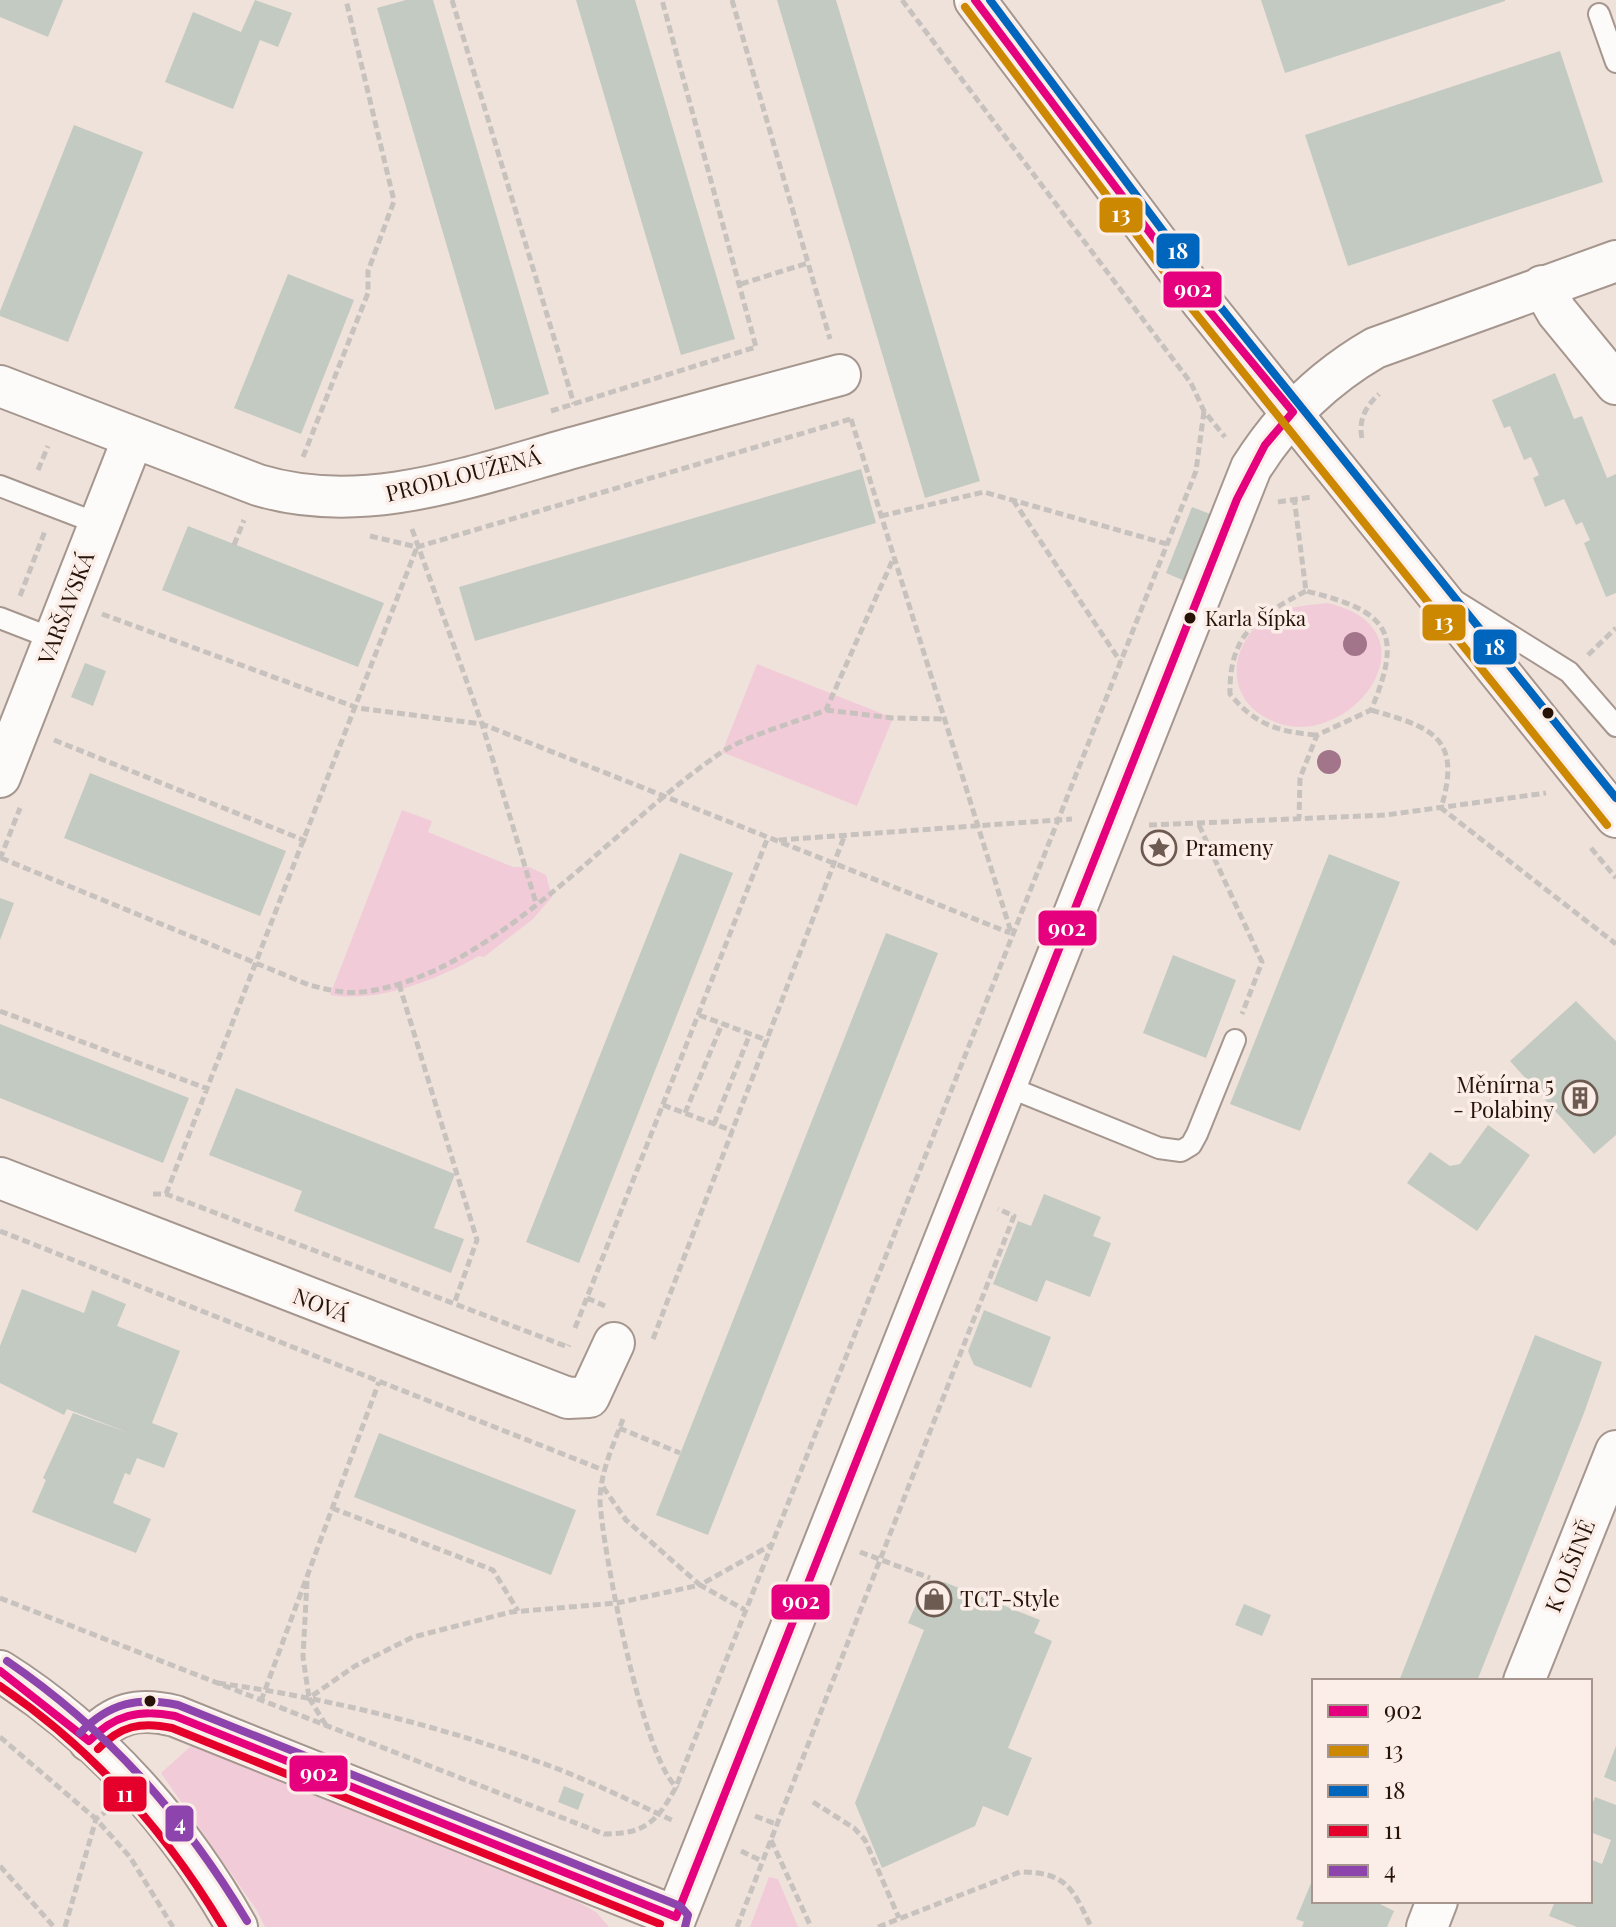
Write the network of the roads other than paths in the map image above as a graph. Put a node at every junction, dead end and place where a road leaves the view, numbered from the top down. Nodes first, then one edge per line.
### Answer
1 (975, 0) edge
2 (1599, 14) dead end
3 (1616, 62) edge
4 (1616, 261) edge
5 (1542, 286) junction
6 (840, 375) road end
7 (1616, 384) edge
8 (0, 386) edge
9 (1293, 412) junction
10 (133, 438) junction
11 (0, 486) edge
12 (99, 524) junction
13 (1404, 551) junction
14 (5, 620) edge
15 (54, 639) junction
16 (1616, 726) edge
17 (1, 774) edge
18 (1616, 817) edge
19 (1235, 1040) road end
20 (1006, 1086) junction
21 (0, 1178) edge
22 (633, 1342) road end
23 (1616, 1451) edge
24 (0, 1671) edge
25 (1525, 1679) edge
26 (89, 1741) junction
27 (1436, 1903) edge
28 (674, 1922) edge
29 (237, 1927) edge
30 (1427, 1927) edge

1 - 9 street
2 - 3 lane
4 - 5 street
5 - 7 street
5 - 9 street
6 - 10 street, PRODLOUŽENÁ
8 - 10 street, PRODLOUŽENÁ
9 - 13 street
9 - 20 street
10 - 12 street, VARŠAVSKÁ
11 - 12 lane
12 - 15 street, VARŠAVSKÁ
13 - 16 lane
13 - 18 street
14 - 15 lane
15 - 17 street, VARŠAVSKÁ
19 - 20 lane
20 - 28 street
21 - 22 street, NOVÁ
23 - 25 street, K OLŠINĚ
24 - 26 street
26 - 28 street
26 - 29 street
27 - 30 street

